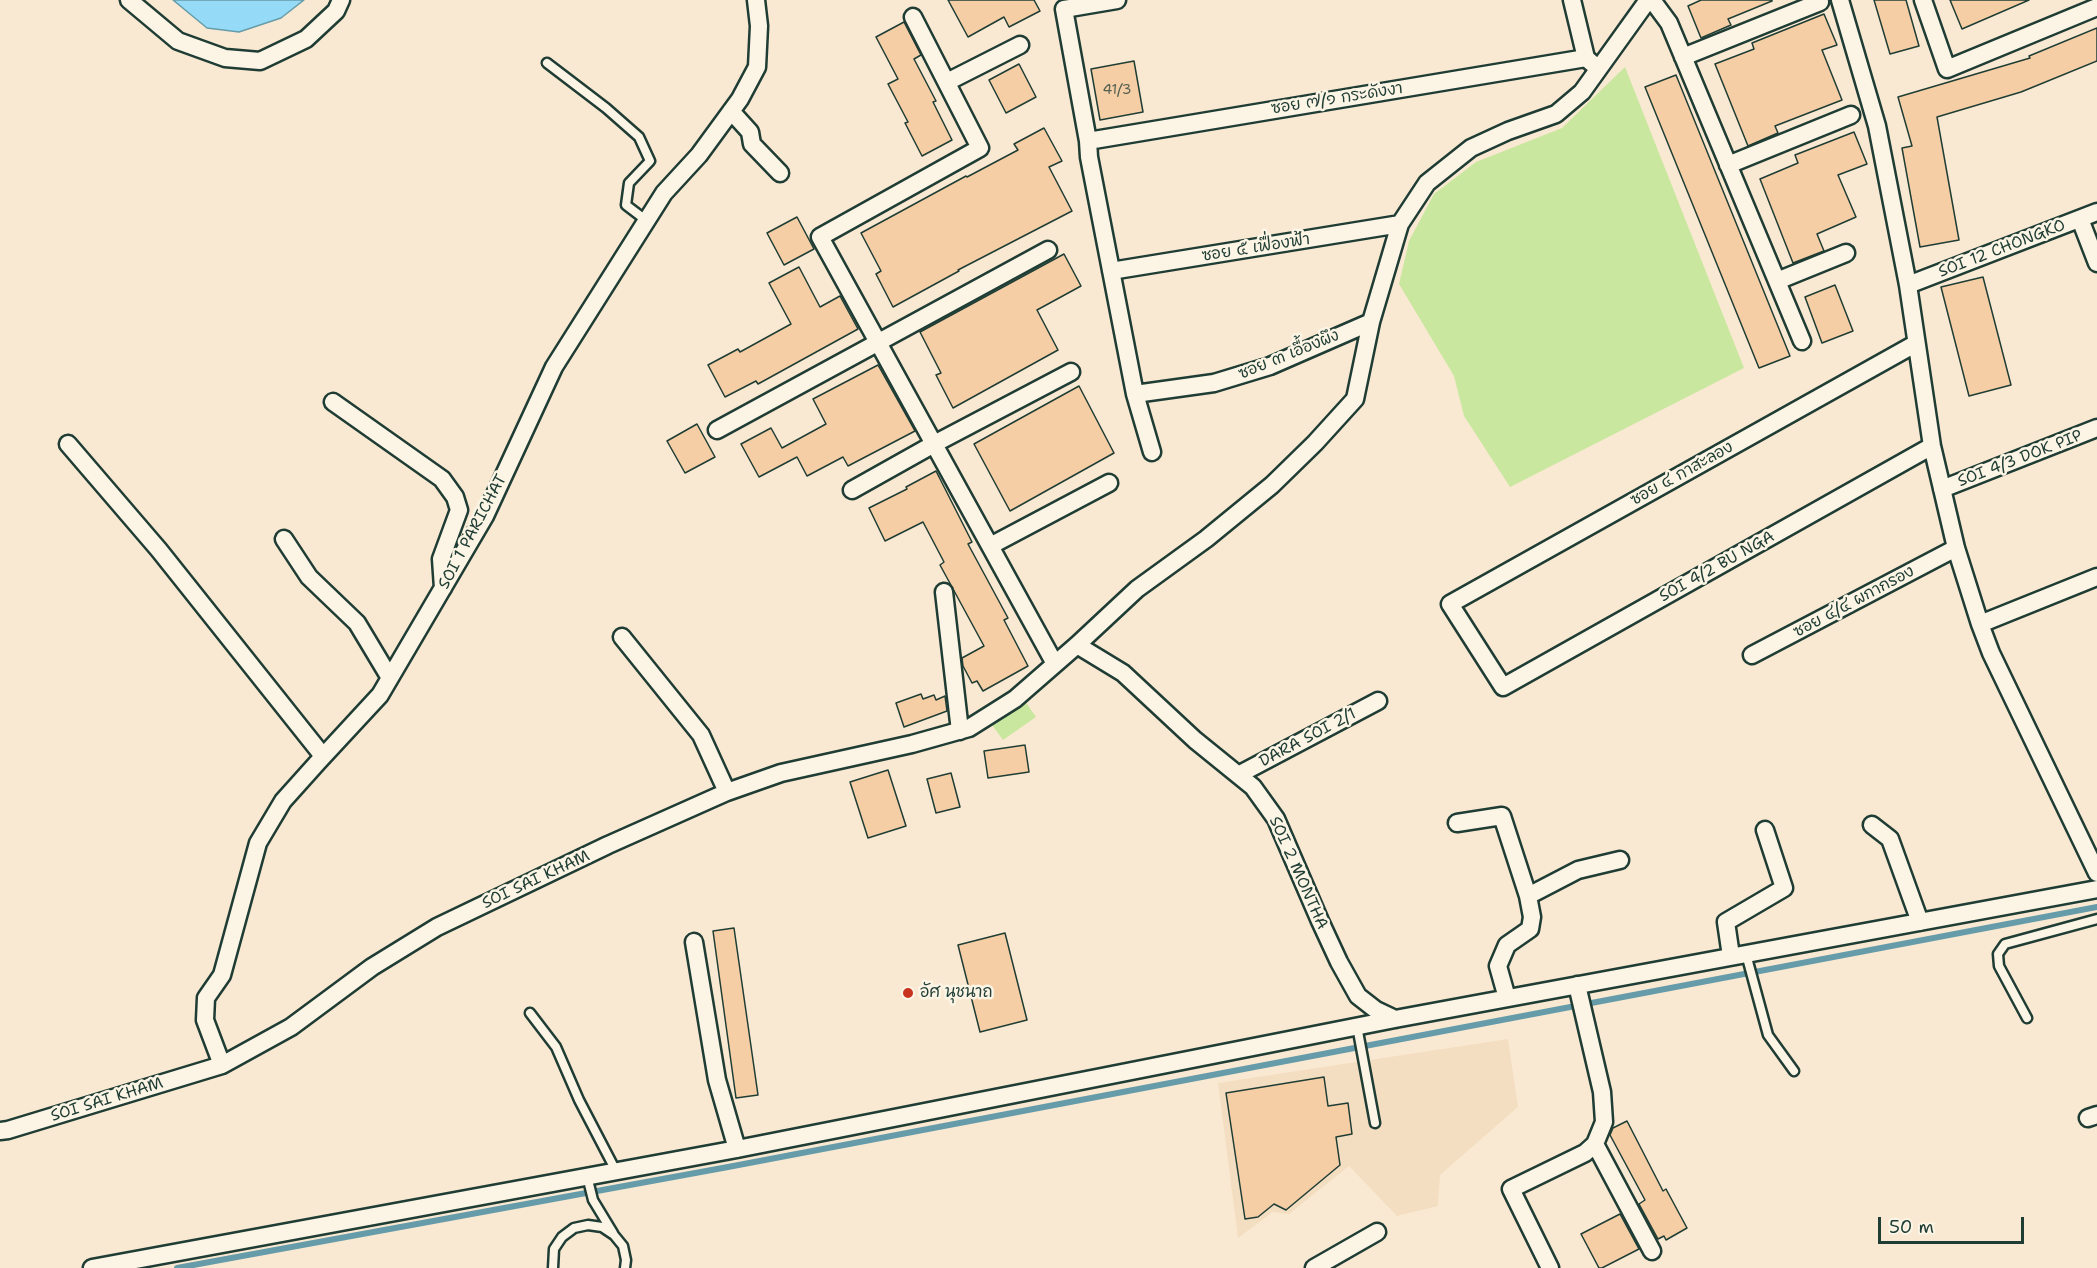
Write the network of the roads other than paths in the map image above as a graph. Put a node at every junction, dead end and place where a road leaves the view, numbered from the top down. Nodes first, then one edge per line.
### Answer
1 (129, 0) edge
2 (341, 0) edge
3 (756, 0) edge
4 (1117, 0) edge
5 (1572, 0) edge
6 (1650, 0) edge
7 (1840, 0) edge
8 (1923, 0) edge
9 (1820, 2) dead end
10 (2097, 7) edge
11 (913, 17) dead end
12 (1020, 45) dead end
13 (1683, 57) junction
14 (1586, 58) junction
15 (547, 63) dead end
16 (1599, 70) junction
17 (947, 82) junction
18 (731, 111) junction
19 (1851, 115) dead end
20 (1089, 141) junction
21 (1728, 165) junction
22 (780, 173) dead end
23 (2097, 212) edge
24 (2080, 219) junction
25 (647, 221) junction
26 (1400, 224) junction
27 (1048, 250) dead end
28 (1846, 253) dead end
29 (2097, 263) edge
30 (1111, 272) junction
31 (1777, 281) junction
32 (1908, 285) junction
33 (1371, 322) junction
34 (878, 342) junction
35 (1802, 342) dead end
36 (1915, 344) junction
37 (1071, 372) dead end
38 (1135, 394) junction
39 (333, 402) dead end
40 (2097, 428) edge
41 (717, 430) dead end
42 (68, 444) dead end
43 (934, 444) junction
44 (1932, 446) junction
45 (1152, 452) dead end
46 (1109, 483) dead end
47 (1942, 489) junction
48 (852, 490) dead end
49 (284, 539) dead end
50 (990, 546) junction
51 (1956, 548) junction
52 (2097, 577) edge
53 (443, 588) junction
54 (944, 592) dead end
55 (1980, 624) junction
56 (622, 637) dead end
57 (1077, 645) junction
58 (1752, 655) dead end
59 (1055, 664) junction
60 (390, 678) junction
61 (1503, 687) joint
62 (1378, 701) dead end
63 (960, 730) junction
64 (323, 756) junction
65 (1238, 775) junction
66 (727, 792) junction
67 (1456, 823) dead end
68 (1872, 825) dead end
69 (1765, 830) dead end
70 (1620, 860) dead end
71 (2097, 873) edge
72 (2097, 889) edge
73 (1528, 896) junction
74 (2097, 919) edge
75 (1920, 922) junction
76 (694, 942) dead end
77 (1738, 955) junction
78 (1507, 998) junction
79 (1580, 999) junction
80 (530, 1013) dead end
81 (2027, 1018) dead end
82 (1395, 1019) junction
83 (1358, 1032) junction
84 (222, 1065) junction
85 (1794, 1071) dead end
86 (1375, 1124) dead end
87 (0, 1131) edge
88 (1595, 1144) junction
89 (737, 1149) junction
90 (616, 1171) junction
91 (588, 1180) junction
92 (1377, 1233) dead end
93 (614, 1235) junction
94 (1652, 1251) dead end
95 (92, 1268) edge
96 (553, 1268) edge
97 (625, 1268) edge
98 (1314, 1268) edge
99 (1550, 1268) edge

1 - 2 street
3 - 18 street, SOI 1 PARICHAT
4 - 20 street
5 - 14 street
6 - 13 street
6 - 16 street, SOI SAI KHAM
7 - 32 street
8 - 10 street
9 - 13 street
11 - 17 street
12 - 17 street
13 - 21 street
14 - 16 street
14 - 20 street, ซอย ๗/๑ กระดังงา
15 - 25 lane
16 - 26 street, SOI SAI KHAM
17 - 34 street
18 - 22 street
18 - 25 street, SOI 1 PARICHAT
19 - 21 street
20 - 30 street
21 - 31 street
23 - 24 street, SOI 12 CHONGKO
24 - 29 street
24 - 32 street, SOI 12 CHONGKO
25 - 53 street, SOI 1 PARICHAT
26 - 30 street, ซอย ๕ เฟื่องฟ้า
26 - 33 street, SOI SAI KHAM
27 - 34 street
28 - 31 street
30 - 38 street
31 - 35 street
32 - 36 street
33 - 38 street, ซอย ๓ เอื้องผึง
33 - 57 street, SOI SAI KHAM
34 - 41 street
34 - 43 street
36 - 44 street
36 - 61 street, ซอย ๔ กาสะลอง
37 - 43 street
38 - 45 street
39 - 53 street
40 - 47 street, SOI 4/3 DOK PIP
42 - 64 street
43 - 48 street
43 - 50 street
44 - 47 street
44 - 61 street, SOI 4/2 BU NGA
46 - 50 street
47 - 51 street
49 - 60 street
50 - 59 street
51 - 55 street
51 - 58 street, ซอย ๔/๔ ผกากรอง
52 - 55 street
53 - 60 street, SOI 1 PARICHAT
54 - 63 street
55 - 71 street
56 - 66 street
57 - 59 street, SOI SAI KHAM
57 - 65 street, SOI 2 MONTHA
59 - 63 street, SOI SAI KHAM
60 - 64 street, SOI 1 PARICHAT
62 - 65 street, DARA SOI 2/1
63 - 66 street, SOI SAI KHAM
64 - 84 street, SOI 1 PARICHAT
65 - 82 street, SOI 2 MONTHA
66 - 84 street, SOI SAI KHAM
67 - 73 street
68 - 75 street
69 - 77 street
70 - 73 street
72 - 75 street
73 - 78 street
74 - 81 lane
75 - 77 street
76 - 89 street
77 - 79 street
77 - 85 lane
78 - 79 street
78 - 82 street
79 - 88 street
80 - 90 lane
82 - 83 street
83 - 86 lane
83 - 89 street
84 - 87 street, SOI SAI KHAM
88 - 94 street
88 - 99 street
89 - 90 street
90 - 91 street
91 - 93 lane
91 - 95 street
92 - 98 street
93 - 96 lane
93 - 97 lane

